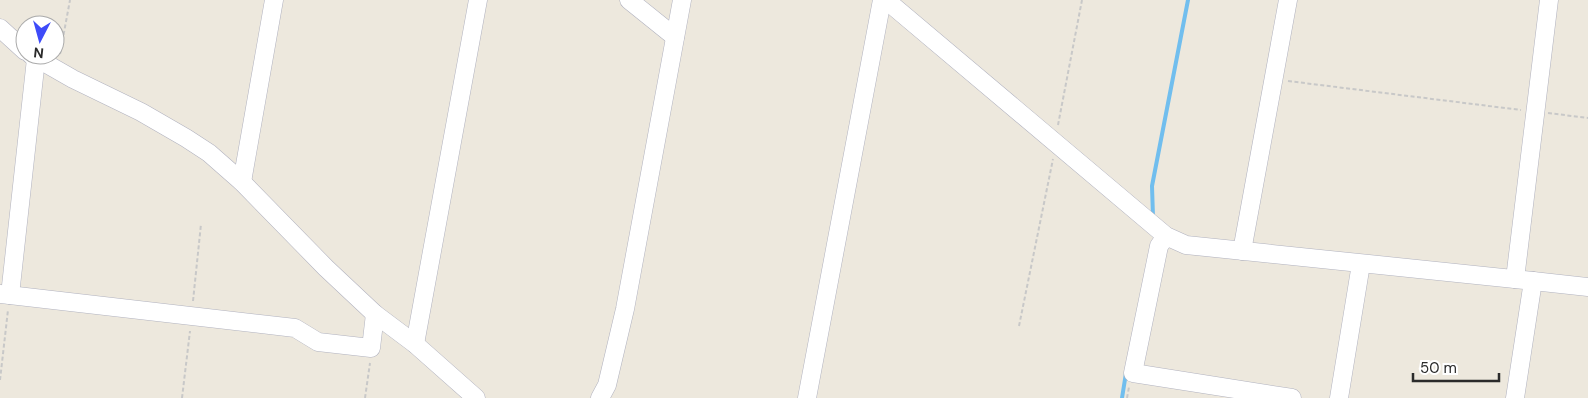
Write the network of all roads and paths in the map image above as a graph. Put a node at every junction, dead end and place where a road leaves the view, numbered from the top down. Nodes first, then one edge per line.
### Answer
1 (70, 0) edge
2 (274, 0) edge
3 (478, 0) edge
4 (629, 0) edge
5 (682, 0) edge
6 (882, 0) edge
7 (886, 0) edge
8 (1082, 0) edge
9 (1288, 0) edge
10 (1549, 0) edge
11 (0, 28) edge
12 (675, 37) junction
13 (15, 41) edge
14 (30, 65) edge
15 (47, 65) edge
16 (57, 71) junction
17 (1273, 79) junction
18 (1535, 111) junction
19 (1588, 118) edge
20 (1054, 141) junction
21 (242, 182) junction
22 (1166, 236) junction
23 (1242, 251) junction
24 (1361, 264) junction
25 (1515, 279) junction
26 (1533, 281) junction
27 (1588, 286) edge
28 (5, 294) edge
29 (375, 314) junction
30 (1019, 326) dead end
31 (415, 344) junction
32 (371, 348) junction
33 (0, 380) edge
34 (365, 398) edge
35 (476, 398) edge
36 (600, 398) edge
37 (807, 398) edge
38 (1292, 398) edge
39 (1339, 398) edge
40 (1515, 398) edge

1 - 16 path
2 - 21 street
3 - 31 street
4 - 12 street
5 - 12 street
6 - 37 street
7 - 20 street
8 - 20 path
9 - 17 street
10 - 18 street
11 - 13 street
12 - 36 street
14 - 28 street
15 - 16 street
16 - 21 street
17 - 18 path
17 - 23 street
18 - 19 path
18 - 25 street
20 - 22 street
20 - 30 path
21 - 29 street
22 - 23 street
22 - 38 street
23 - 24 street
24 - 25 street
24 - 39 street
25 - 26 street
26 - 27 street
26 - 40 street
28 - 32 street
28 - 33 path
29 - 31 street
29 - 32 street
31 - 35 street
32 - 34 path

